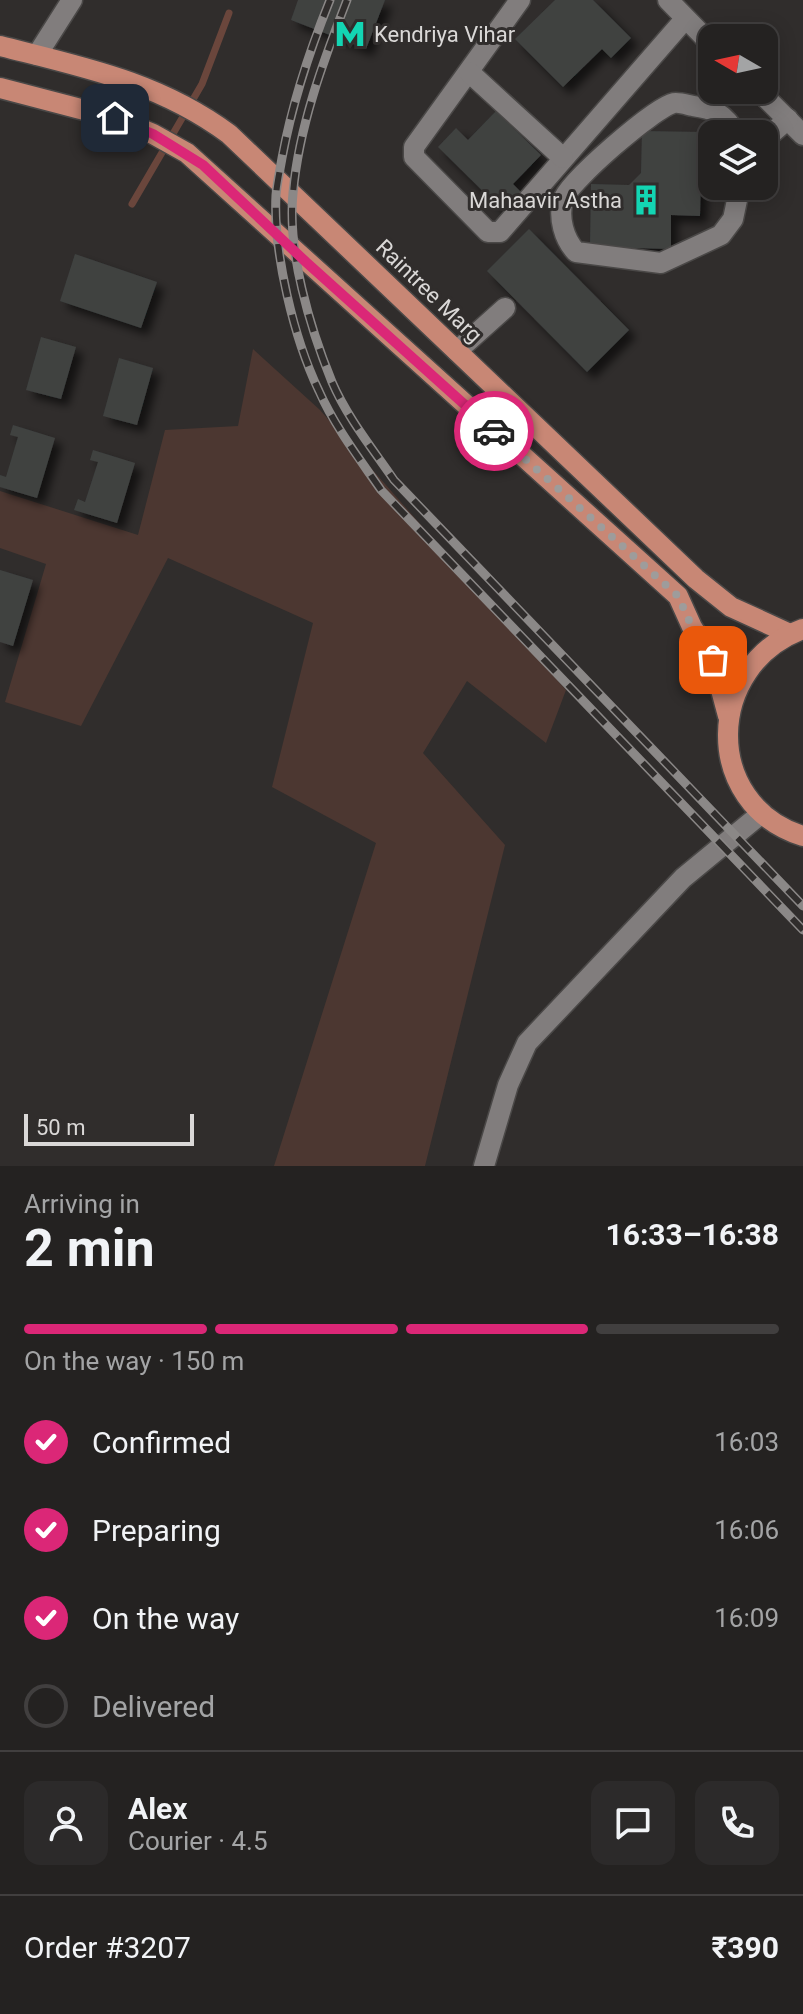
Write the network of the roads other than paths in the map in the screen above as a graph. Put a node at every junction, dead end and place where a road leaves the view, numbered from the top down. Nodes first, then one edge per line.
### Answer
1 (72, 0) edge
2 (520, 0) edge
3 (668, 0) edge
4 (685, 19) junction
5 (698, 32) edge
6 (0, 46) edge
7 (37, 55) junction
8 (469, 72) junction
9 (0, 88) edge
10 (772, 104) edge
11 (788, 119) junction
12 (729, 120) edge
13 (778, 128) edge
14 (803, 135) edge
15 (563, 158) junction
16 (737, 200) edge
17 (505, 308) dead end
18 (457, 351) junction
19 (796, 632) edge
20 (728, 716) junction
21 (762, 813) junction
22 (803, 836) edge
23 (484, 1166) edge

1 - 7 street
2 - 8 street
3 - 4 street
4 - 5 street
4 - 15 street
6 - 7 main road, Raintree Marg
7 - 18 main road, Raintree Marg
8 - 15 street
8 - 15 street
9 - 20 main road
10 - 11 street
11 - 13 street
11 - 14 street
12 - 16 street
17 - 18 street
18 - 19 main road, Raintree Marg
19 - 20 main road
20 - 21 main road
21 - 22 main road
21 - 23 street

